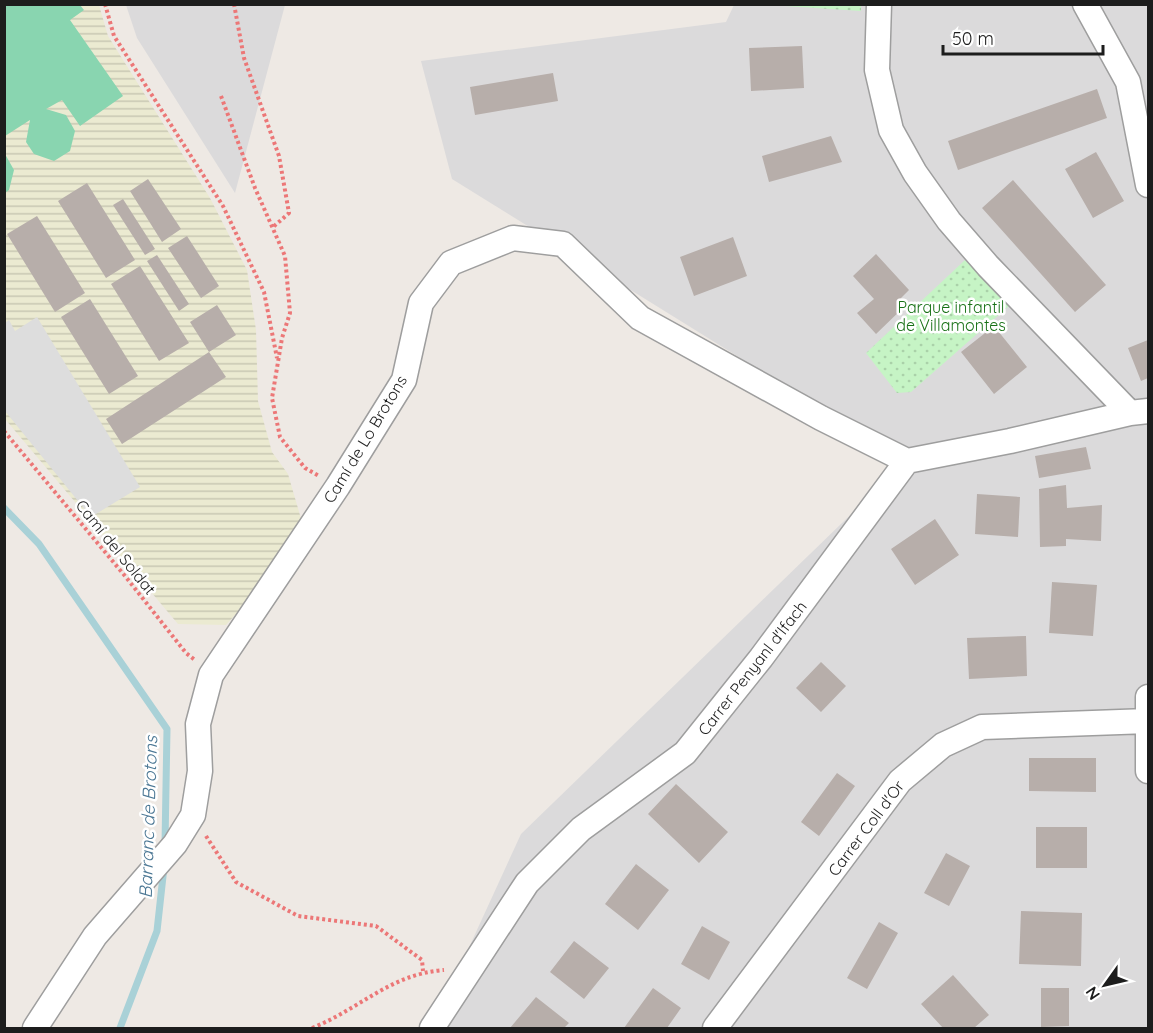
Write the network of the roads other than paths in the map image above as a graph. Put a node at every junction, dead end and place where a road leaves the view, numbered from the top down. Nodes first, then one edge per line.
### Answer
1 (879, 4) edge
2 (1085, 4) edge
3 (1149, 184) edge
4 (1139, 412) edge
5 (907, 461) junction
6 (1149, 697) edge
7 (1148, 721) edge
8 (1149, 771) edge
9 (35, 1029) edge
10 (432, 1029) edge
11 (715, 1029) edge

1 - 4 street
2 - 3 street
4 - 5 street
5 - 9 street, Camí de Lo Brotons
5 - 10 street, Carrer Penyanl d'Ifach
6 - 7 street
7 - 8 street
7 - 11 street, Carrer Coll d'Or

